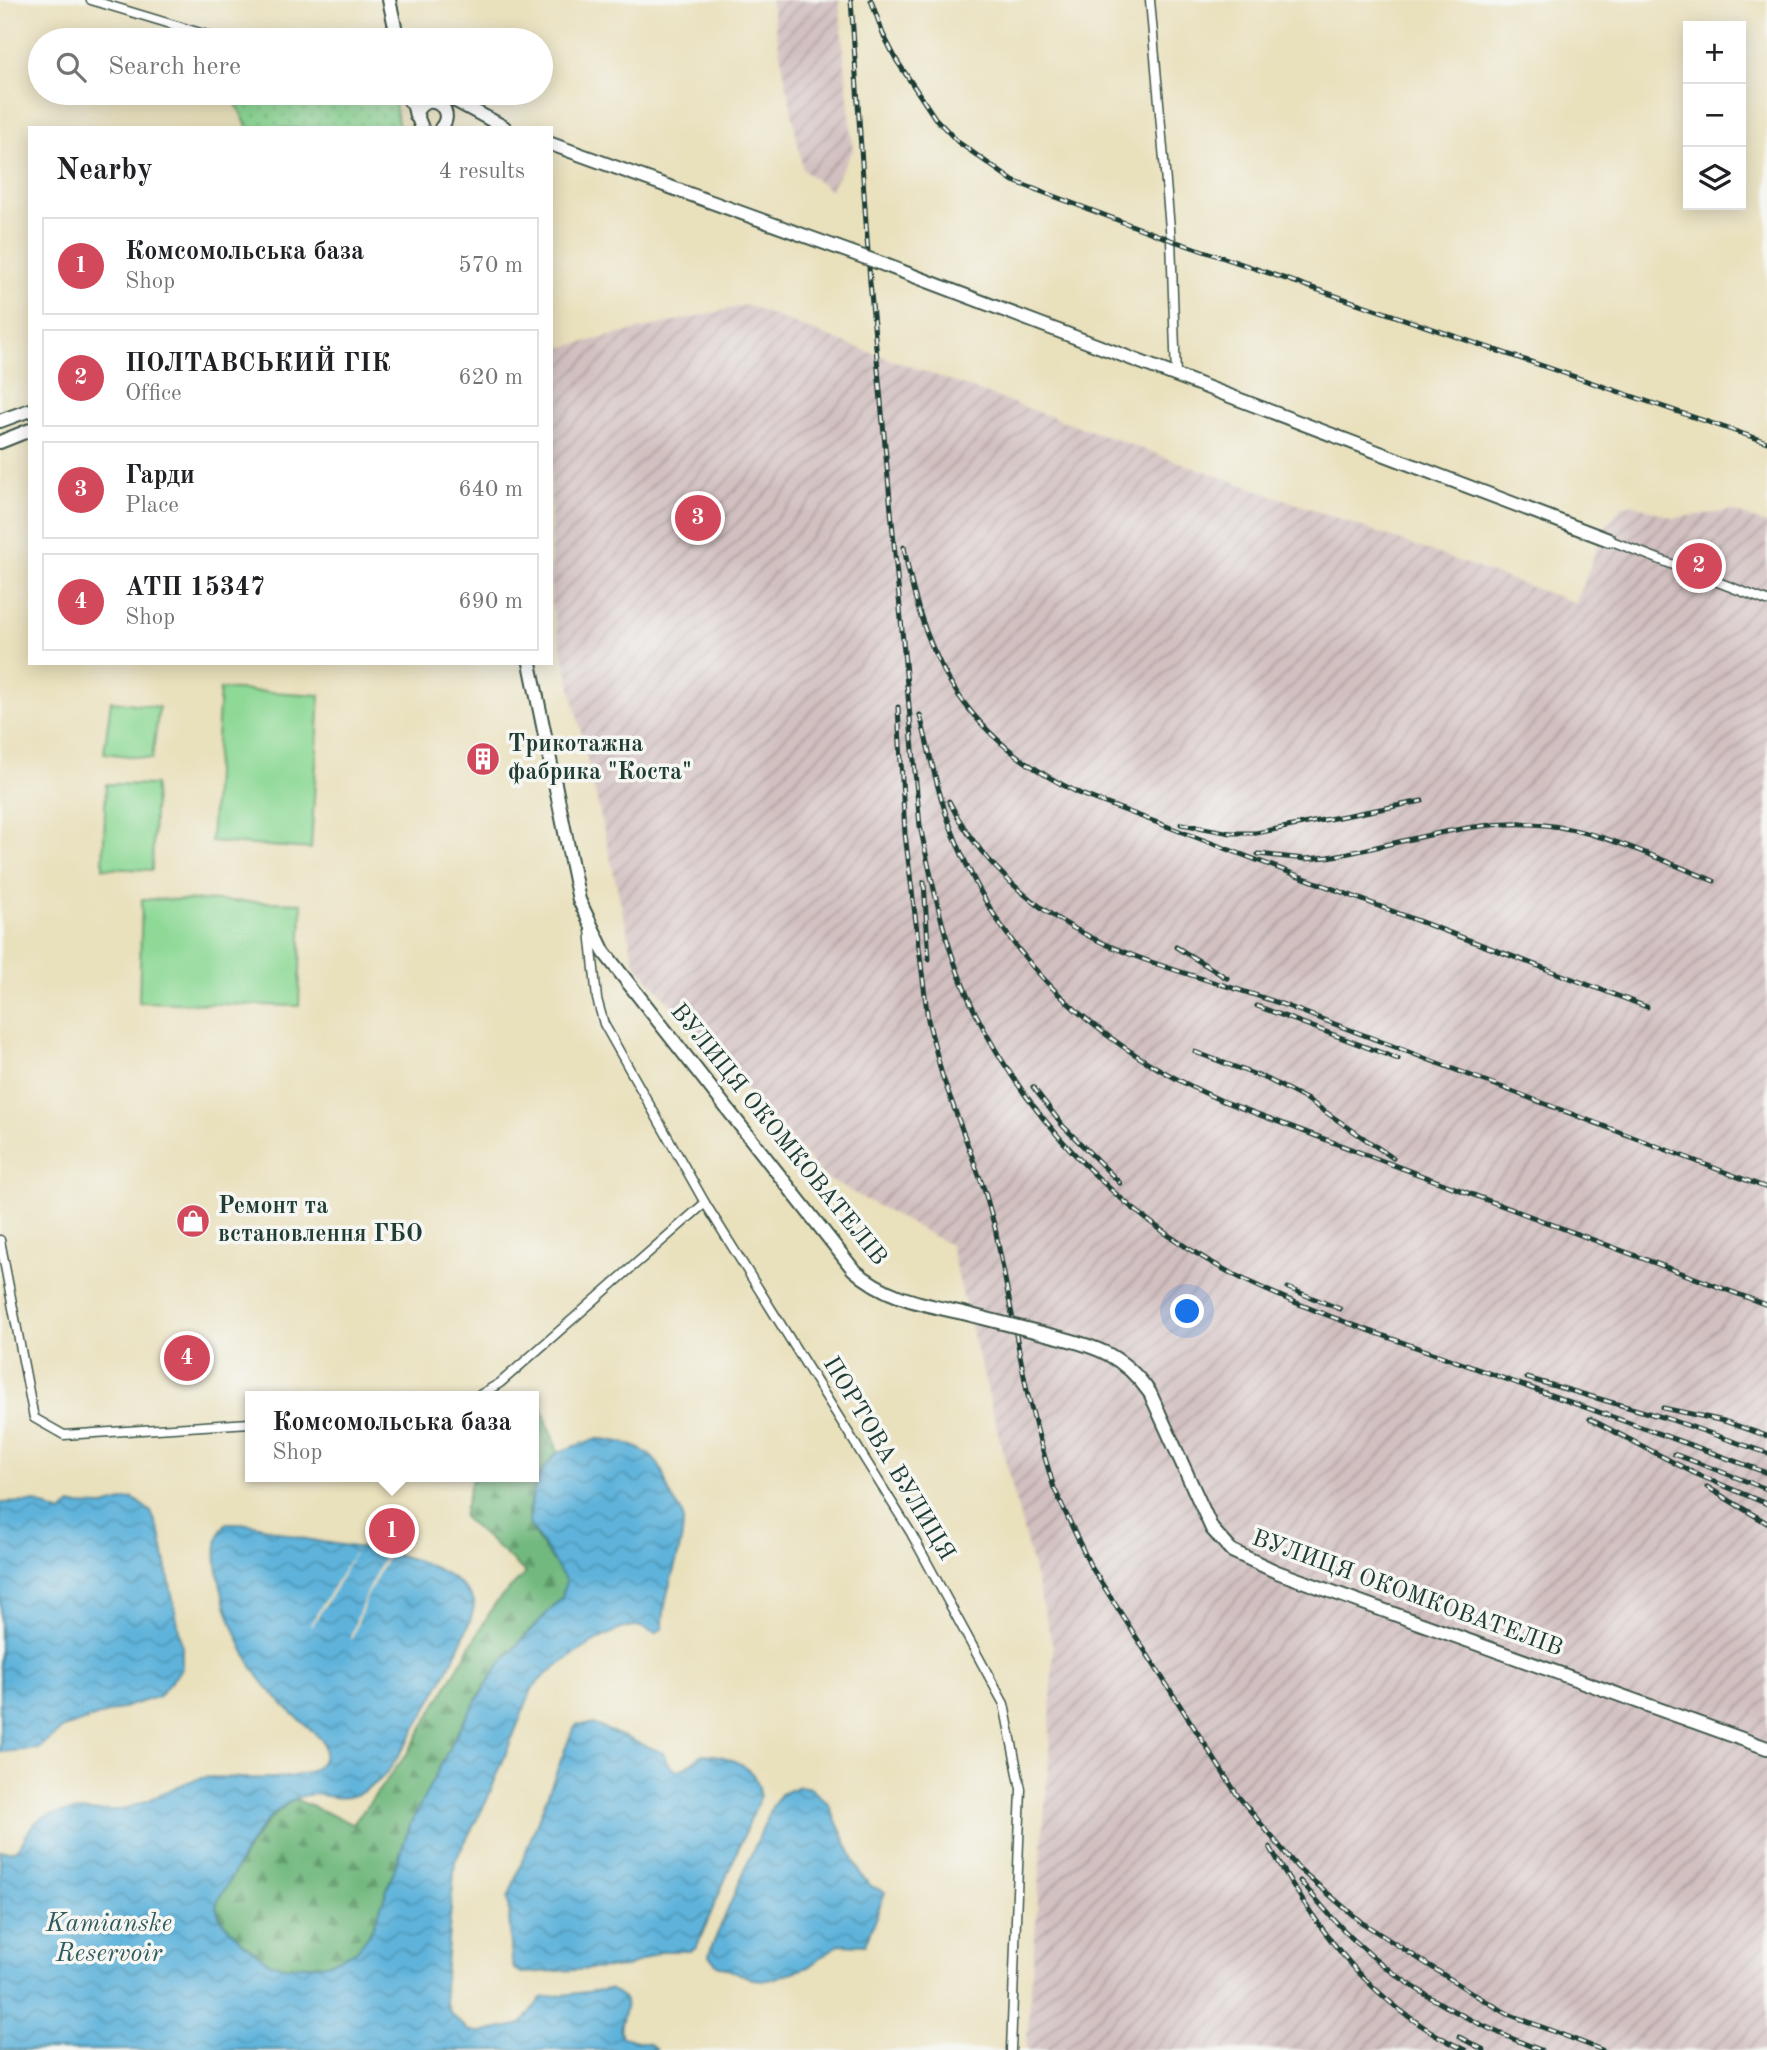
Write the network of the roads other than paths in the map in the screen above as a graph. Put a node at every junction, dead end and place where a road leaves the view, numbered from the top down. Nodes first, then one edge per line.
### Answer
1 (91, 0) edge
2 (389, 0) edge
3 (1150, 0) edge
4 (393, 16) junction
5 (184, 28) edge
6 (396, 28) edge
7 (398, 28) edge
8 (412, 105) edge
9 (423, 105) edge
10 (441, 105) edge
11 (453, 105) edge
12 (418, 122) edge
13 (443, 126) edge
14 (504, 126) edge
15 (553, 145) edge
16 (1176, 376) junction
17 (28, 411) edge
18 (0, 421) edge
19 (28, 431) edge
20 (0, 442) edge
21 (1609, 540) joint
22 (1767, 601) edge
23 (530, 665) edge
24 (590, 927) junction
25 (622, 975) joint
26 (705, 1203) junction
27 (0, 1240) edge
28 (486, 1391) edge
29 (245, 1423) edge
30 (1767, 1748) edge
31 (1011, 2050) edge

1 - 5 street
2 - 4 street
3 - 16 street
4 - 6 street
4 - 7 street
8 - 12 street
9 - 12 street
10 - 13 street
11 - 14 street
15 - 16 street, bridge
16 - 21 street
17 - 18 street
19 - 20 street
21 - 22 street
23 - 24 street, ПОРТОВА ВУЛИЦЯ
24 - 25 street, ПОРТОВА ВУЛИЦЯ
24 - 26 street, ПОРТОВА ВУЛИЦЯ
25 - 30 street, ВУЛИЦЯ ОКОМКОВАТЕЛІВ, bridge
26 - 28 street
26 - 31 street, ПОРТОВА ВУЛИЦЯ
27 - 29 street

